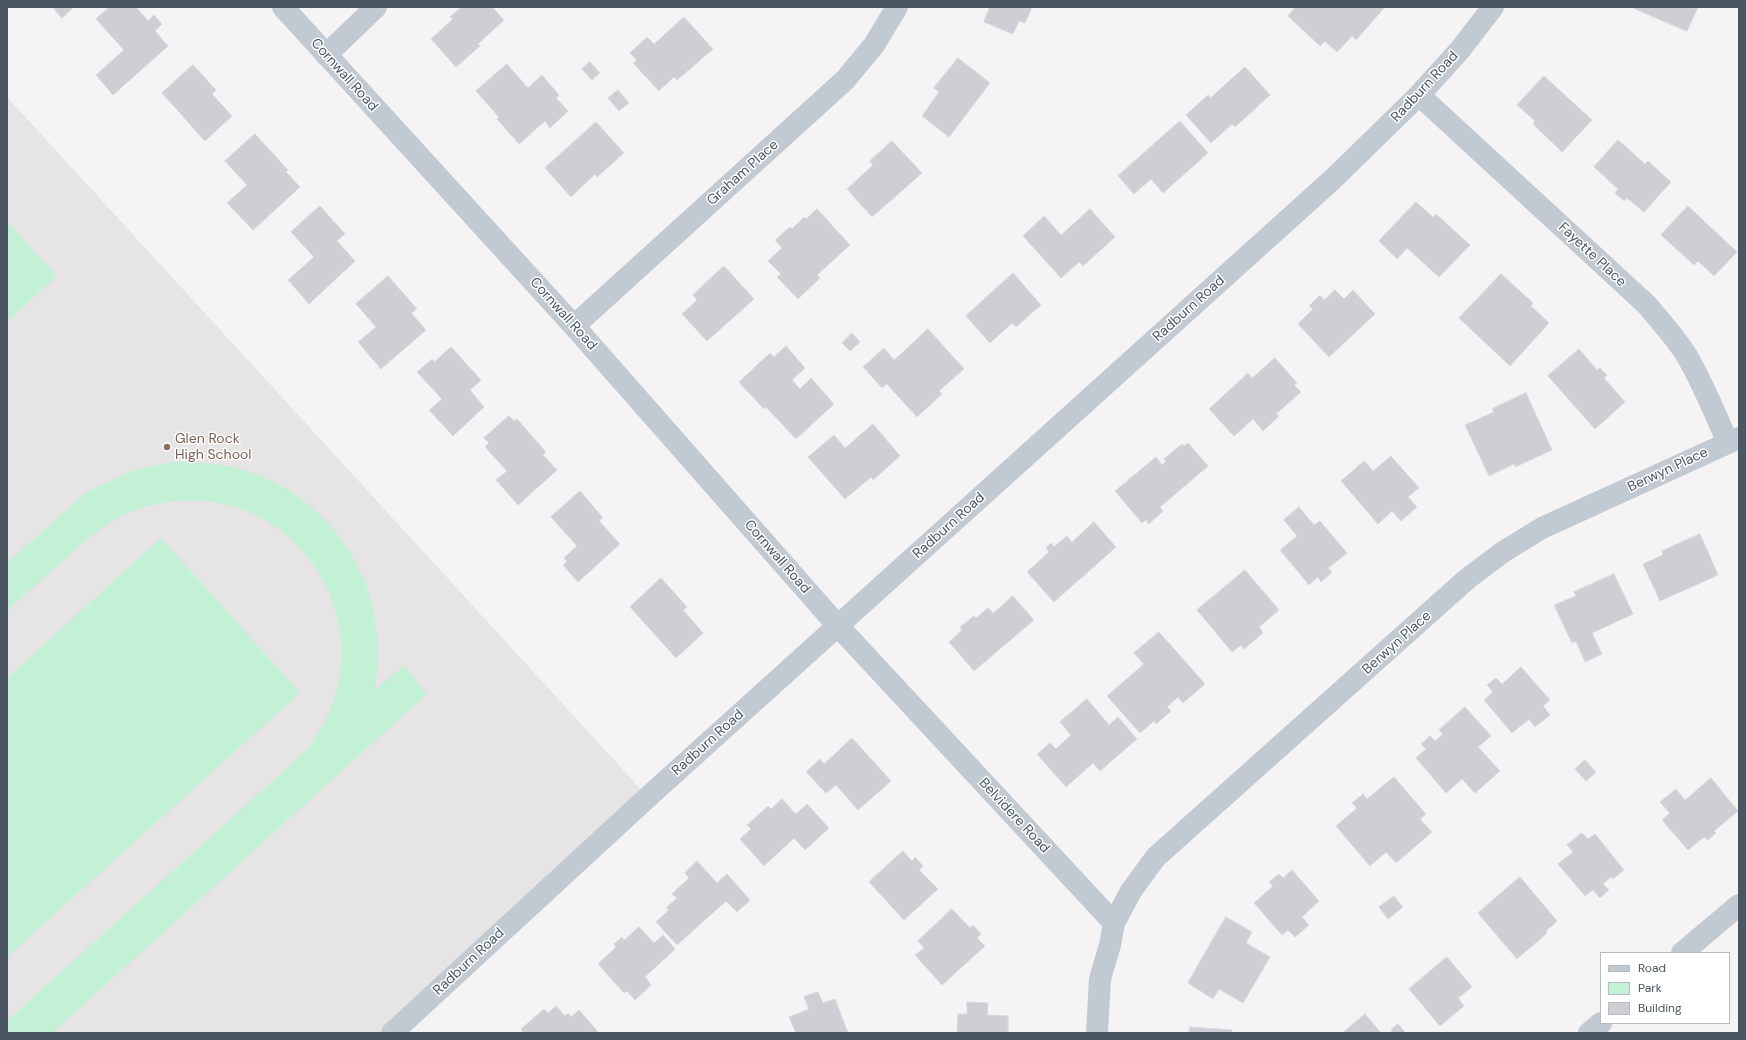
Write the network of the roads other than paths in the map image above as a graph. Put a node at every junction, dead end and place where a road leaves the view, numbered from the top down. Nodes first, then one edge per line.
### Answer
1 (282, 7) edge
2 (376, 7) edge
3 (897, 7) edge
4 (1493, 7) edge
5 (326, 55) junction
6 (1419, 95) junction
7 (574, 326) junction
8 (1734, 440) edge
9 (838, 626) junction
10 (1739, 905) edge
11 (1114, 923) junction
12 (1683, 952) edge
13 (1600, 1024) edge
14 (392, 1033) edge
15 (1097, 1033) edge
16 (1589, 1033) edge

1 - 5 street, Cornwall Road
2 - 5 street
3 - 7 street, Graham Place
4 - 6 street, Radburn Road
5 - 7 street, Cornwall Road
6 - 8 street, Fayette Place
6 - 9 street, Radburn Road
7 - 9 street, Cornwall Road
8 - 11 street, Berwyn Place
9 - 11 street, Belvidere Road
9 - 14 street, Radburn Road
10 - 12 street
11 - 15 street
13 - 16 street

